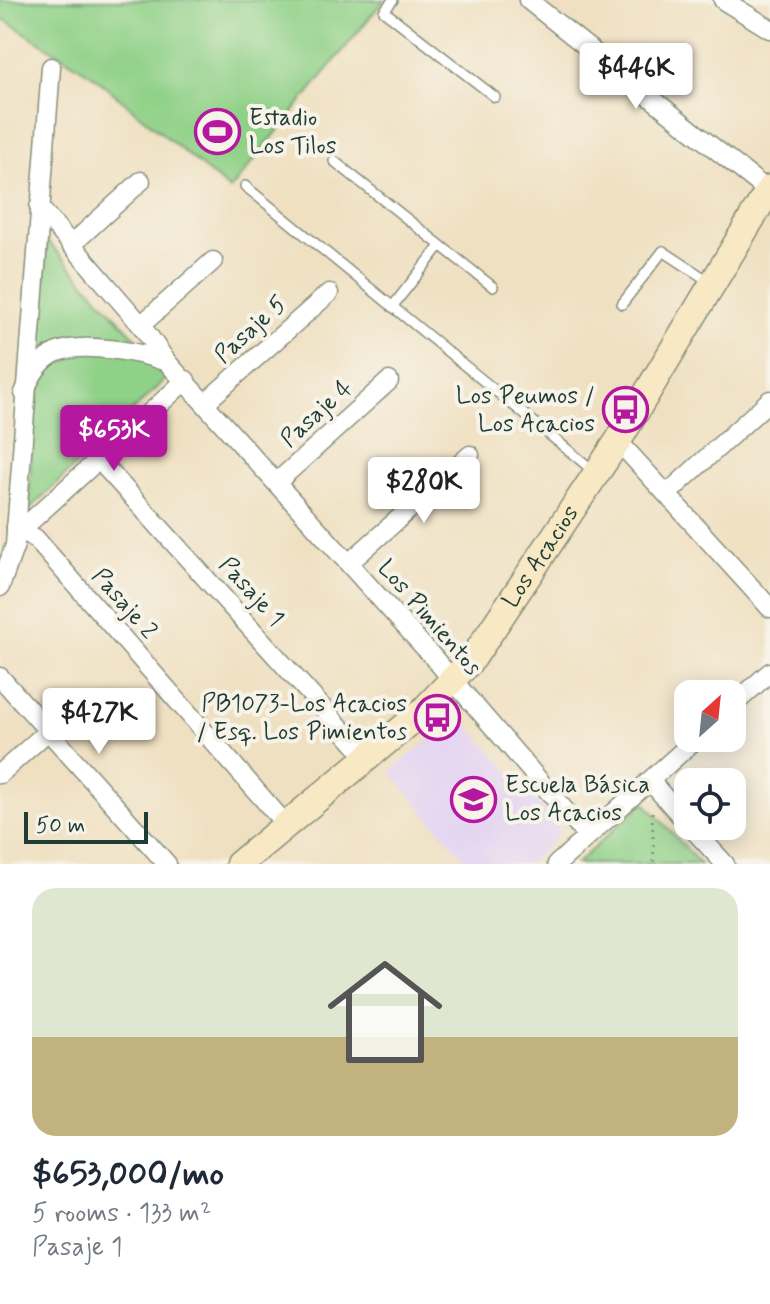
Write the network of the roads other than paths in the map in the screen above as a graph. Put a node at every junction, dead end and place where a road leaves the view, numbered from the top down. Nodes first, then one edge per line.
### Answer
1 (393, 0) edge
2 (528, 0) edge
3 (723, 0) edge
4 (770, 29) edge
5 (51, 67) dead end
6 (495, 97) dead end
7 (334, 161) dead end
8 (141, 181) dead end
9 (245, 186) dead end
10 (769, 190) edge
11 (39, 207) junction
12 (71, 245) junction
13 (440, 246) junction
14 (213, 261) dead end
15 (713, 284) junction
16 (493, 287) dead end
17 (329, 293) dead end
18 (622, 304) dead end
19 (392, 307) junction
20 (141, 325) junction
21 (167, 362) junction
22 (186, 380) junction
23 (389, 381) dead end
24 (24, 393) junction
25 (770, 400) edge
26 (206, 402) junction
27 (618, 441) junction
28 (470, 455) dead end
29 (98, 459) junction
30 (597, 473) junction
31 (277, 482) junction
32 (667, 494) junction
33 (16, 527) junction
34 (349, 563) junction
35 (0, 587) edge
36 (770, 608) edge
37 (770, 672) edge
38 (0, 677) edge
39 (453, 682) junction
40 (746, 693) edge
41 (48, 731) junction
42 (685, 752) edge
43 (367, 757) junction
44 (0, 774) edge
45 (655, 787) junction
46 (674, 808) edge
47 (286, 825) junction
48 (587, 836) junction
49 (703, 840) edge
50 (167, 864) edge
51 (239, 864) edge
52 (557, 864) edge
53 (725, 864) edge

1 - 6 lane
2 - 10 street
3 - 4 street
5 - 11 street
7 - 13 lane
8 - 12 street
9 - 19 lane
10 - 15 street, Los Acacios
11 - 12 street, Los Pimientos
11 - 24 street
12 - 20 street, Los Pimientos
13 - 16 lane
13 - 19 lane
14 - 20 street
15 - 18 lane
15 - 27 street, Los Acacios
17 - 26 street, Pasaje 5
19 - 30 lane
20 - 21 street, Los Pimientos
21 - 22 street, Los Pimientos
21 - 24 street, Los Pimientos
22 - 26 street, Los Pimientos
22 - 29 street
23 - 31 street, Pasaje 4
24 - 33 street
25 - 32 street
26 - 31 street, Los Pimientos
27 - 30 street, Los Acacios
27 - 32 street
28 - 34 street
29 - 33 street
29 - 43 street, Pasaje 1
30 - 39 street, Los Acacios
31 - 34 street, Los Pimientos
32 - 36 street
33 - 35 street
33 - 47 street, Pasaje 2
34 - 39 street, Los Pimientos
37 - 40 street
38 - 41 street
39 - 43 street, Los Acacios
39 - 48 street, Los Pimientos
41 - 44 street
41 - 50 street
42 - 45 street
43 - 47 street, Los Acacios
45 - 46 street
45 - 48 street
47 - 51 street, Los Acacios
48 - 52 street
49 - 53 street

